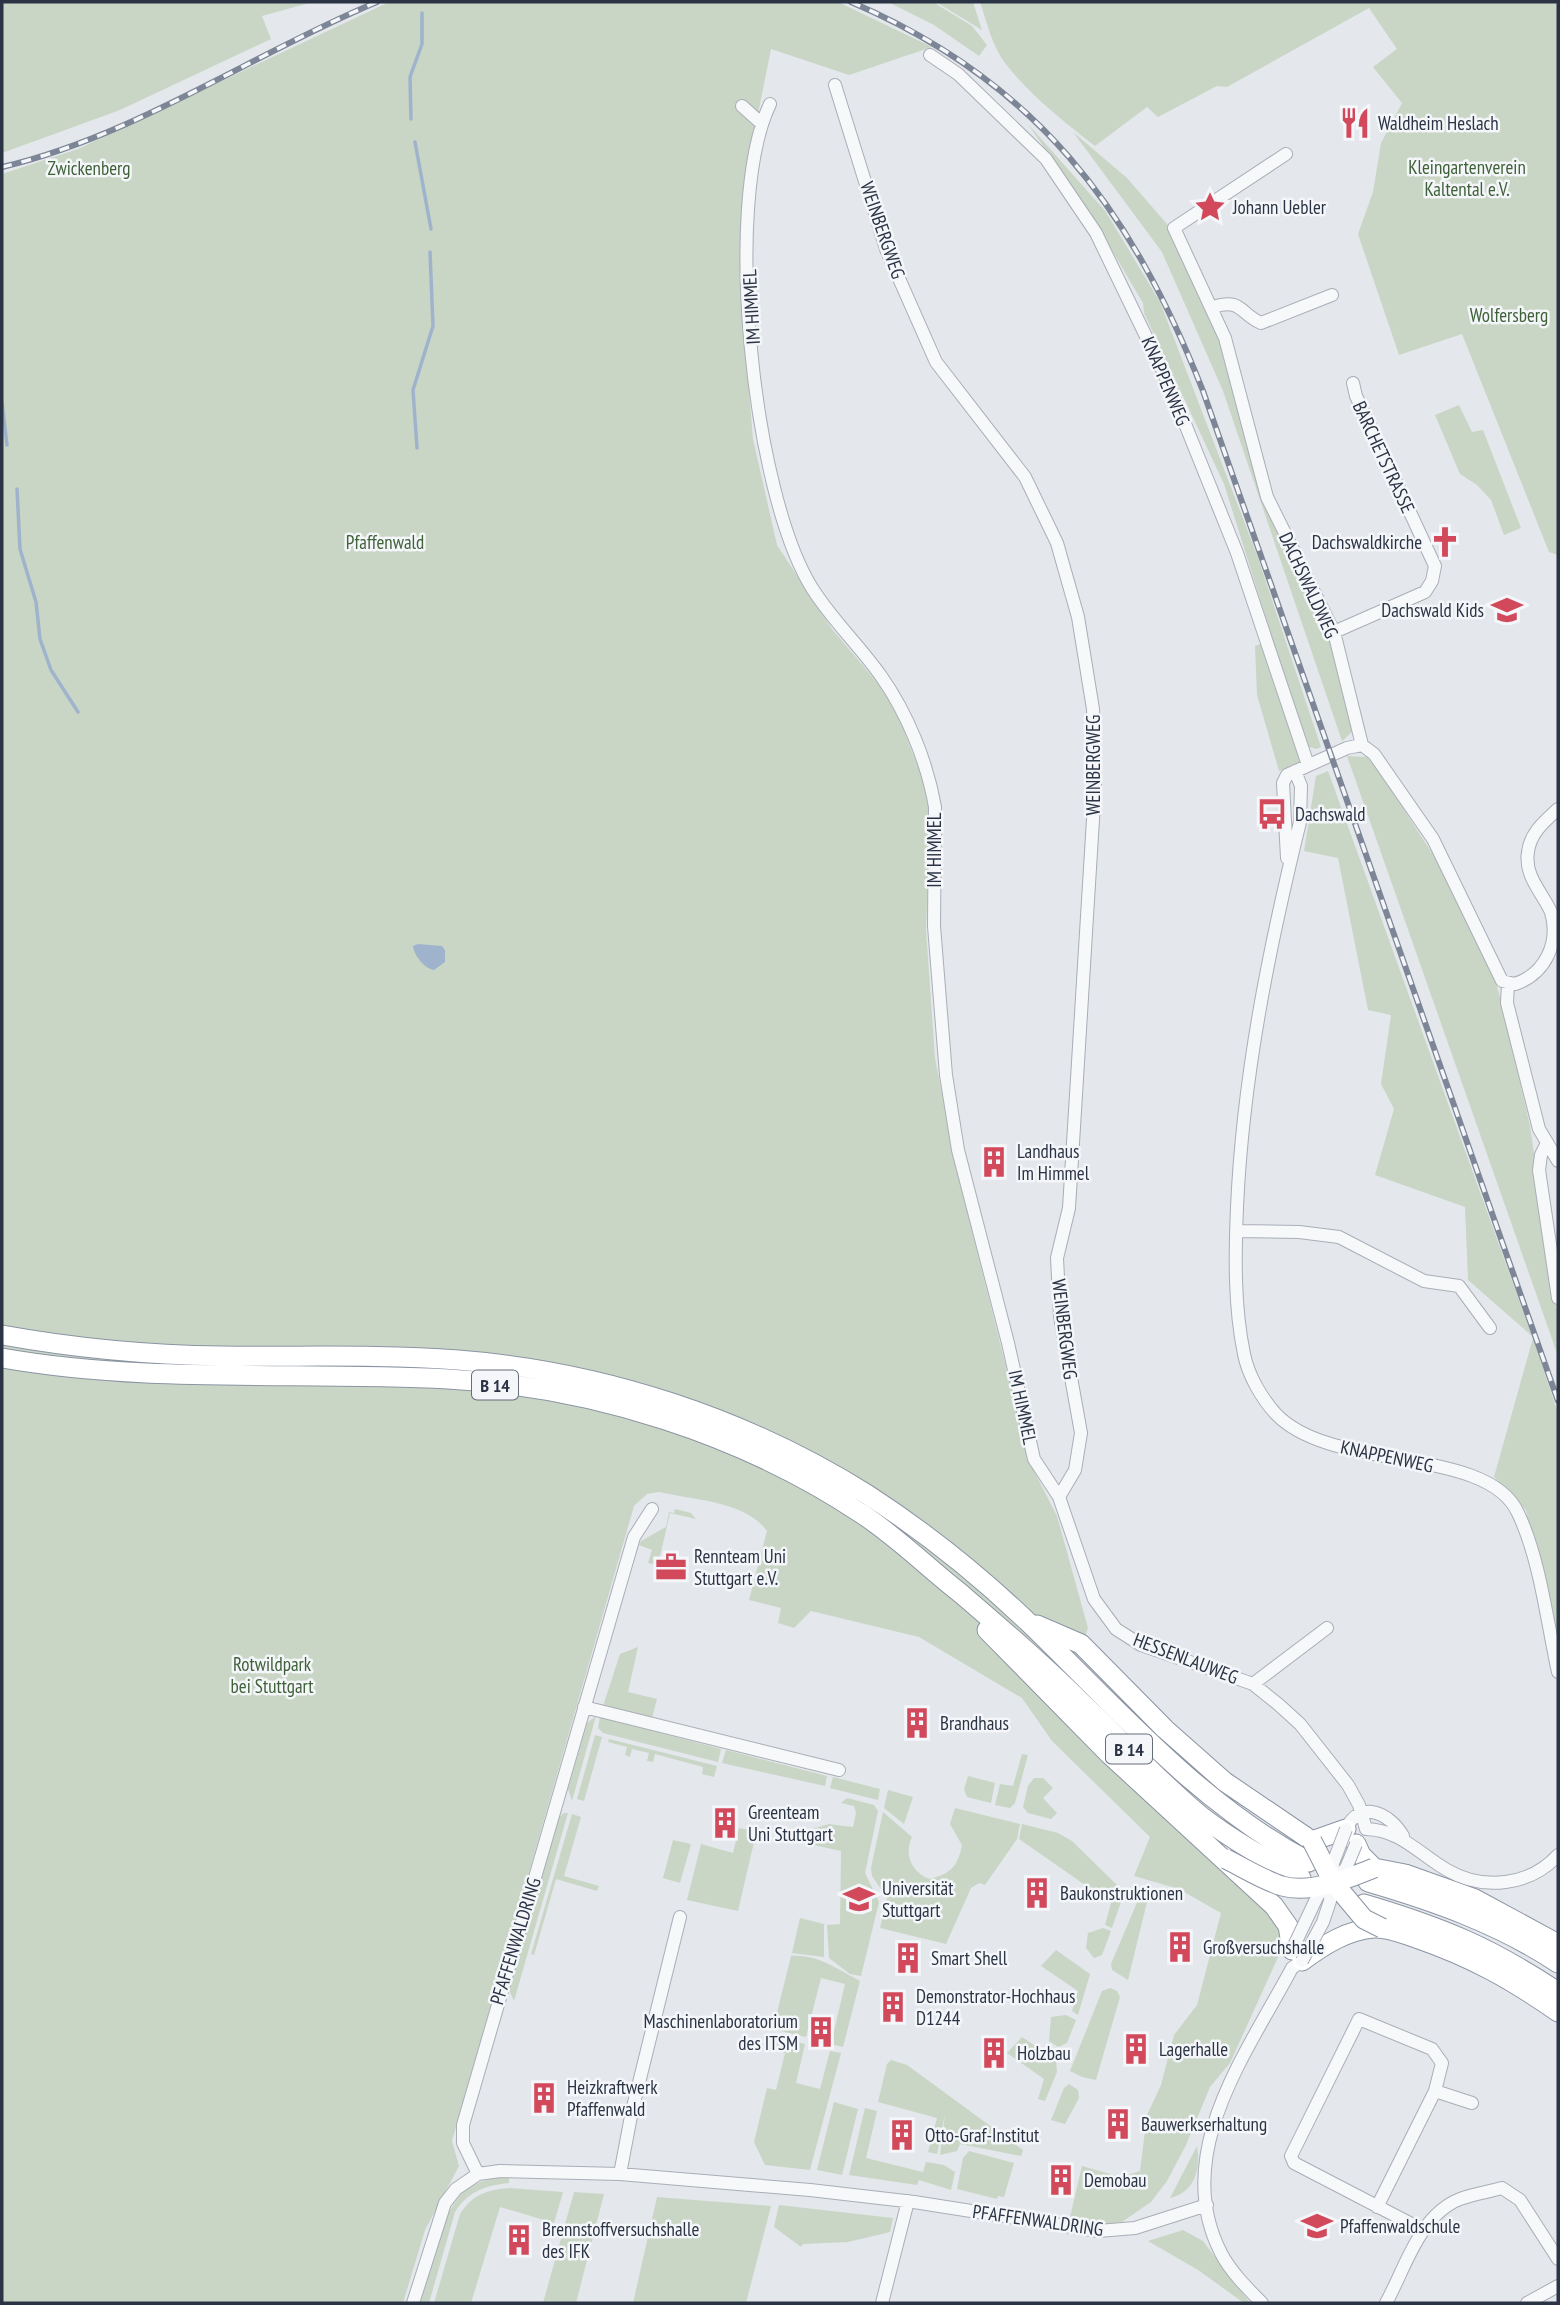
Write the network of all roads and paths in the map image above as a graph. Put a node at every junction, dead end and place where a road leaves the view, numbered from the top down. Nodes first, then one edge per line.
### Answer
1 (930, 55) dead end
2 (835, 85) dead end
3 (770, 104) dead end
4 (742, 106) dead end
5 (761, 122) junction
6 (1286, 153) dead end
7 (1332, 295) dead end
8 (1213, 307) junction
9 (1353, 383) dead end
10 (1334, 632) junction
11 (1362, 745) junction
12 (1308, 765) junction
13 (1558, 809) edge
14 (1508, 984) junction
15 (1546, 1145) junction
16 (1558, 1161) edge
17 (1236, 1231) junction
18 (1558, 1298) edge
19 (1490, 1328) dead end
20 (2, 1335) edge
21 (7, 1361) edge
22 (1059, 1497) junction
23 (652, 1509) dead end
24 (1094, 1599) joint
25 (970, 1602) junction
26 (1026, 1620) junction
27 (1327, 1628) dead end
28 (1558, 1672) edge
29 (1253, 1684) junction
30 (584, 1707) junction
31 (839, 1770) dead end
32 (1362, 1811) junction
33 (1357, 1834) junction
34 (1406, 1839) junction
35 (1312, 1841) junction
36 (1558, 1855) edge
37 (1226, 1859) junction
38 (1371, 1875) junction
39 (1333, 1882) junction
40 (1364, 1904) dead end
41 (680, 1917) dead end
42 (1434, 1925) junction
43 (1382, 1928) junction
44 (1558, 1944) edge
45 (1295, 1960) junction
46 (1558, 1963) edge
47 (1558, 1984) edge
48 (1558, 1992) edge
49 (1558, 2012) edge
50 (1435, 2091) junction
51 (1472, 2103) dead end
52 (478, 2174) junction
53 (620, 2174) junction
54 (908, 2201) junction
55 (1207, 2205) junction
56 (1377, 2207) junction
57 (1423, 2230) junction
58 (1558, 2259) edge
59 (1558, 2286) edge
60 (413, 2303) edge
61 (883, 2303) edge
62 (1262, 2303) edge
63 (1386, 2303) edge
64 (1527, 2303) edge

1 - 12 street, KNAPPENWEG
2 - 22 street, WEINBERGWEG
3 - 5 street, IM HIMMEL
4 - 5 street
5 - 22 street, IM HIMMEL
6 - 8 street, DACHSWALDWEG
7 - 8 street
8 - 10 street, DACHSWALDWEG
9 - 10 street, BARCHETSTRASSE
10 - 11 street, DACHSWALDWEG
11 - 12 street
11 - 14 street, DACHSWALDWEG
12 - 17 street, KNAPPENWEG
13 - 14 street
14 - 15 street, DACHSWALDWEG
15 - 16 street, DACHSWALDWEG
15 - 18 street
17 - 19 street
17 - 28 street, KNAPPENWEG
20 - 26 highway, B 14
21 - 25 highway, B 14
22 - 24 street, IM HIMMEL
23 - 30 street, PFAFFENWALDRING
24 - 29 street, HESSENLAUWEG
25 - 26 highway, B 14
25 - 37 highway, B 14
26 - 35 highway, B 14
27 - 29 street, HESSENLAUWEG
29 - 32 street, HESSENLAUWEG
30 - 31 street
30 - 52 street, PFAFFENWALDRING
32 - 33 street
32 - 33 street, HESSENLAUWEG
32 - 34 street
33 - 34 street
33 - 35 highway
33 - 38 highway
33 - 39 street, bridge
33 - 39 street, bridge
34 - 36 street
35 - 39 highway, B 14, bridge
37 - 39 highway, B 14, bridge
37 - 45 highway, B 14
38 - 39 highway, B 14, bridge
38 - 44 highway, B 14
38 - 46 highway
39 - 43 highway, B 14, bridge
39 - 45 street, bridge
40 - 42 highway
41 - 53 street
42 - 47 highway
42 - 48 highway
43 - 45 highway, B 14, bridge
43 - 49 highway, B 14
45 - 55 street
50 - 51 street
50 - 56 street
50 - 56 street
52 - 53 street, PFAFFENWALDRING
52 - 60 street
53 - 54 street, PFAFFENWALDRING
54 - 55 street, PFAFFENWALDRING
54 - 61 street
55 - 62 street
56 - 57 street
57 - 58 street
57 - 63 street
59 - 64 street

